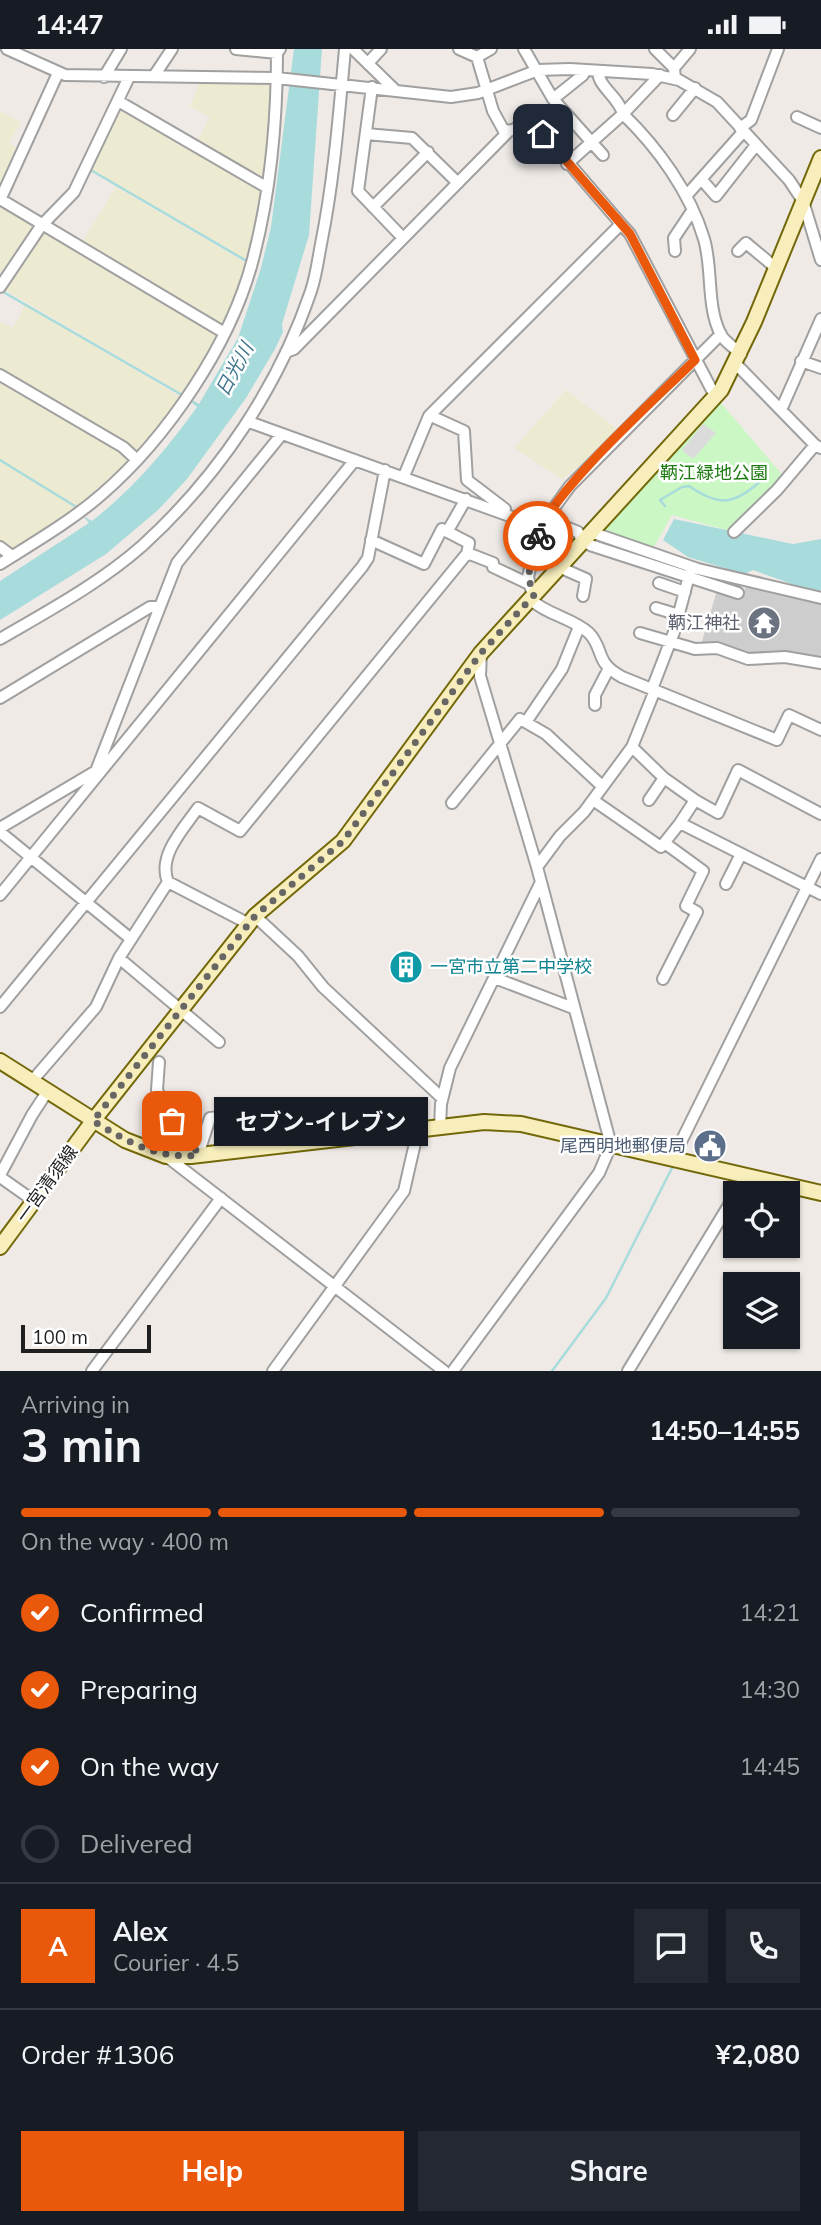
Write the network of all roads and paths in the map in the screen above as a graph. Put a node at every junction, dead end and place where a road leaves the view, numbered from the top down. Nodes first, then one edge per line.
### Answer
1 (7, 49) edge
2 (121, 49) edge
3 (172, 49) edge
4 (236, 49) edge
5 (345, 49) edge
6 (353, 49) edge
7 (381, 49) edge
8 (459, 49) edge
9 (491, 49) edge
10 (524, 49) edge
11 (655, 49) edge
12 (690, 49) edge
13 (778, 49) edge
14 (279, 51) edge
15 (477, 57) junction
16 (368, 63) junction
17 (538, 70) junction
18 (585, 70) junction
19 (598, 71) junction
20 (58, 73) junction
21 (674, 73) junction
22 (660, 75) junction
23 (154, 76) junction
24 (104, 77) junction
25 (129, 77) junction
26 (277, 78) junction
27 (341, 84) junction
28 (372, 87) junction
29 (695, 88) junction
30 (394, 89) junction
31 (487, 90) junction
32 (553, 99) junction
33 (118, 101) junction
34 (623, 114) junction
35 (673, 115) dead end
36 (797, 117) dead end
37 (821, 128) edge
38 (741, 130) junction
39 (508, 132) junction
40 (366, 134) junction
41 (591, 142) junction
42 (756, 145) junction
43 (428, 152) junction
44 (603, 155) dead end
45 (821, 157) edge
46 (567, 164) junction
47 (702, 180) junction
48 (458, 183) junction
49 (266, 187) junction
50 (686, 195) junction
51 (0, 199) edge
52 (803, 201) junction
53 (373, 207) junction
54 (692, 211) junction
55 (621, 224) junction
56 (41, 226) junction
57 (403, 238) junction
58 (675, 251) dead end
59 (738, 251) dead end
60 (821, 260) edge
61 (776, 268) junction
62 (0, 286) edge
63 (821, 319) edge
64 (223, 332) junction
65 (721, 334) junction
66 (286, 352) junction
67 (738, 359) junction
68 (695, 360) junction
69 (801, 361) junction
70 (821, 368) edge
71 (0, 375) edge
72 (716, 396) junction
73 (781, 410) junction
74 (430, 415) junction
75 (248, 422) junction
76 (282, 434) junction
77 (818, 447) edge
78 (137, 460) junction
79 (355, 460) junction
80 (385, 470) junction
81 (404, 476) junction
82 (467, 480) junction
83 (463, 498) junction
84 (509, 514) junction
85 (543, 523) junction
86 (734, 531) dead end
87 (447, 532) junction
88 (588, 539) junction
89 (372, 540) junction
90 (0, 547) edge
91 (467, 555) junction
92 (12, 556) junction
93 (0, 564) edge
94 (559, 567) junction
95 (690, 571) junction
96 (659, 583) dead end
97 (685, 592) junction
98 (531, 593) junction
99 (738, 593) dead end
100 (583, 596) dead end
101 (821, 598) edge
102 (159, 607) junction
103 (656, 608) dead end
104 (679, 615) junction
105 (579, 627) junction
106 (640, 633) dead end
107 (0, 639) edge
108 (670, 643) junction
109 (481, 653) junction
110 (821, 663) edge
111 (608, 670) junction
112 (653, 690) junction
113 (0, 698) edge
114 (595, 705) dead end
115 (526, 722) junction
116 (821, 730) edge
117 (500, 741) junction
118 (632, 747) junction
119 (97, 772) junction
120 (664, 778) junction
121 (602, 786) junction
122 (593, 800) junction
123 (649, 800) dead end
124 (695, 800) junction
125 (452, 803) dead end
126 (821, 814) edge
127 (680, 823) junction
128 (0, 830) edge
129 (666, 844) junction
130 (741, 854) junction
131 (31, 858) junction
132 (821, 859) edge
133 (537, 867) junction
134 (168, 882) junction
135 (540, 884) junction
136 (726, 884) dead end
137 (807, 887) junction
138 (821, 894) edge
139 (0, 895) edge
140 (86, 904) junction
141 (252, 920) junction
142 (131, 939) junction
143 (119, 958) junction
144 (495, 978) junction
145 (663, 979) dead end
146 (0, 1007) edge
147 (573, 1008) junction
148 (181, 1010) junction
149 (219, 1042) dead end
150 (0, 1061) edge
151 (159, 1062) dead end
152 (32, 1081) junction
153 (47, 1092) junction
154 (442, 1098) junction
155 (93, 1121) junction
156 (440, 1127) junction
157 (418, 1130) junction
158 (611, 1145) junction
159 (280, 1146) junction
160 (198, 1155) junction
161 (166, 1156) junction
162 (673, 1158) junction
163 (747, 1175) junction
164 (0, 1176) edge
165 (744, 1181) edge
166 (821, 1193) edge
167 (221, 1198) junction
168 (34, 1201) junction
169 (723, 1215) edge
170 (0, 1247) edge
171 (335, 1287) junction
172 (92, 1371) edge
173 (274, 1371) edge
174 (444, 1371) edge
175 (453, 1371) edge
176 (628, 1371) edge

1 - 20 street
2 - 24 street
3 - 23 street
4 - 14 street
5 - 27 street
6 - 16 street
7 - 16 street
8 - 15 street
9 - 15 street
10 - 17 street
11 - 21 street
12 - 21 street
13 - 38 street
14 - 26 street
15 - 31 street
16 - 30 street
17 - 18 street
17 - 31 street
17 - 32 street
18 - 19 street
18 - 32 street
19 - 22 street
19 - 34 street
20 - 24 street
20 - 51 street
21 - 22 street
21 - 29 street
22 - 34 street
23 - 25 street
23 - 26 street
24 - 25 street
25 - 33 street
26 - 27 street
26 - 49 street
27 - 28 street
27 - 66 street
28 - 30 street
28 - 40 street
29 - 35 street
29 - 38 street
30 - 31 street
31 - 39 street
32 - 41 street
33 - 49 street
33 - 56 street
34 - 41 street
34 - 50 street
36 - 37 street
38 - 42 street
38 - 47 street
39 - 46 street
39 - 48 street
40 - 43 street
40 - 53 street
41 - 44 street
41 - 46 street
42 - 47 street
42 - 52 street
43 - 48 street
43 - 53 street
45 - 52 street, 一宮清須線
46 - 55 street
47 - 50 street
48 - 57 street
49 - 64 street
50 - 54 street
51 - 56 street
52 - 60 street
52 - 61 street, 一宮清須線
53 - 57 street
54 - 58 street
54 - 65 street
55 - 68 street
55 - 74 street
56 - 62 street
56 - 64 street
57 - 66 street
59 - 61 street
61 - 67 street, 一宮清須線
63 - 69 street
64 - 78 street
65 - 67 street
65 - 68 street
66 - 75 street
67 - 72 street, 一宮清須線
67 - 73 street
68 - 72 street
68 - 85 street
69 - 70 street
69 - 73 street
71 - 78 street
72 - 88 street, 一宮清須線
73 - 77 street
74 - 81 street
74 - 82 street
75 - 76 street
75 - 107 street
76 - 79 street
76 - 102 street
77 - 86 street
78 - 92 street
79 - 80 street
79 - 119 street
80 - 81 street
80 - 89 street
81 - 83 street
82 - 83 street
82 - 84 street
83 - 84 street
83 - 87 street
84 - 85 street
85 - 88 street
85 - 98 street
87 - 89 street
87 - 91 street
88 - 94 street, 一宮清須線
88 - 95 street
89 - 140 street
90 - 92 street
91 - 98 street
91 - 134 street
92 - 93 street
94 - 98 street, 一宮清須線
94 - 100 street
95 - 97 street
95 - 99 street
95 - 101 street
96 - 97 street
97 - 104 street
98 - 105 street
98 - 109 street, 一宮清須線
102 - 113 street
102 - 119 street
103 - 104 street
104 - 108 street
105 - 111 street
105 - 115 street
106 - 108 street
108 - 110 street
108 - 112 street
109 - 117 street
109 - 141 street, 一宮清須線
111 - 112 street
111 - 114 street
112 - 116 street
112 - 118 street
115 - 117 street
115 - 121 street
117 - 125 street
117 - 133 street
118 - 120 street
118 - 121 street
119 - 128 street
119 - 131 street
120 - 123 street
120 - 124 street
121 - 122 street
122 - 129 street
122 - 133 street
124 - 126 street
124 - 127 street
127 - 129 street
127 - 130 street
128 - 131 street
129 - 145 street
130 - 136 street
130 - 137 street
131 - 139 street
131 - 140 street
132 - 137 street
133 - 135 street
134 - 141 street
134 - 142 street
135 - 144 street
135 - 147 street
137 - 138 street
137 - 162 street
140 - 142 street
140 - 146 street
141 - 148 street, 一宮清須線
141 - 154 street
142 - 143 street
143 - 148 street
143 - 152 street
144 - 147 street
144 - 154 street
147 - 158 street
148 - 149 street
148 - 155 street, 一宮清須線
150 - 152 street
151 - 160 street
152 - 153 street
153 - 155 street
153 - 164 street
154 - 156 street
155 - 161 street
155 - 168 street, 一宮清須線
156 - 157 street
156 - 158 street
157 - 159 street
157 - 171 street
158 - 162 street
158 - 175 street
159 - 160 street
159 - 160 street
160 - 161 street
161 - 167 street
162 - 163 street
163 - 165 street
163 - 166 street
164 - 168 street
167 - 171 street
167 - 172 street
168 - 170 street, 一宮清須線
169 - 176 street
171 - 173 street
171 - 174 street

